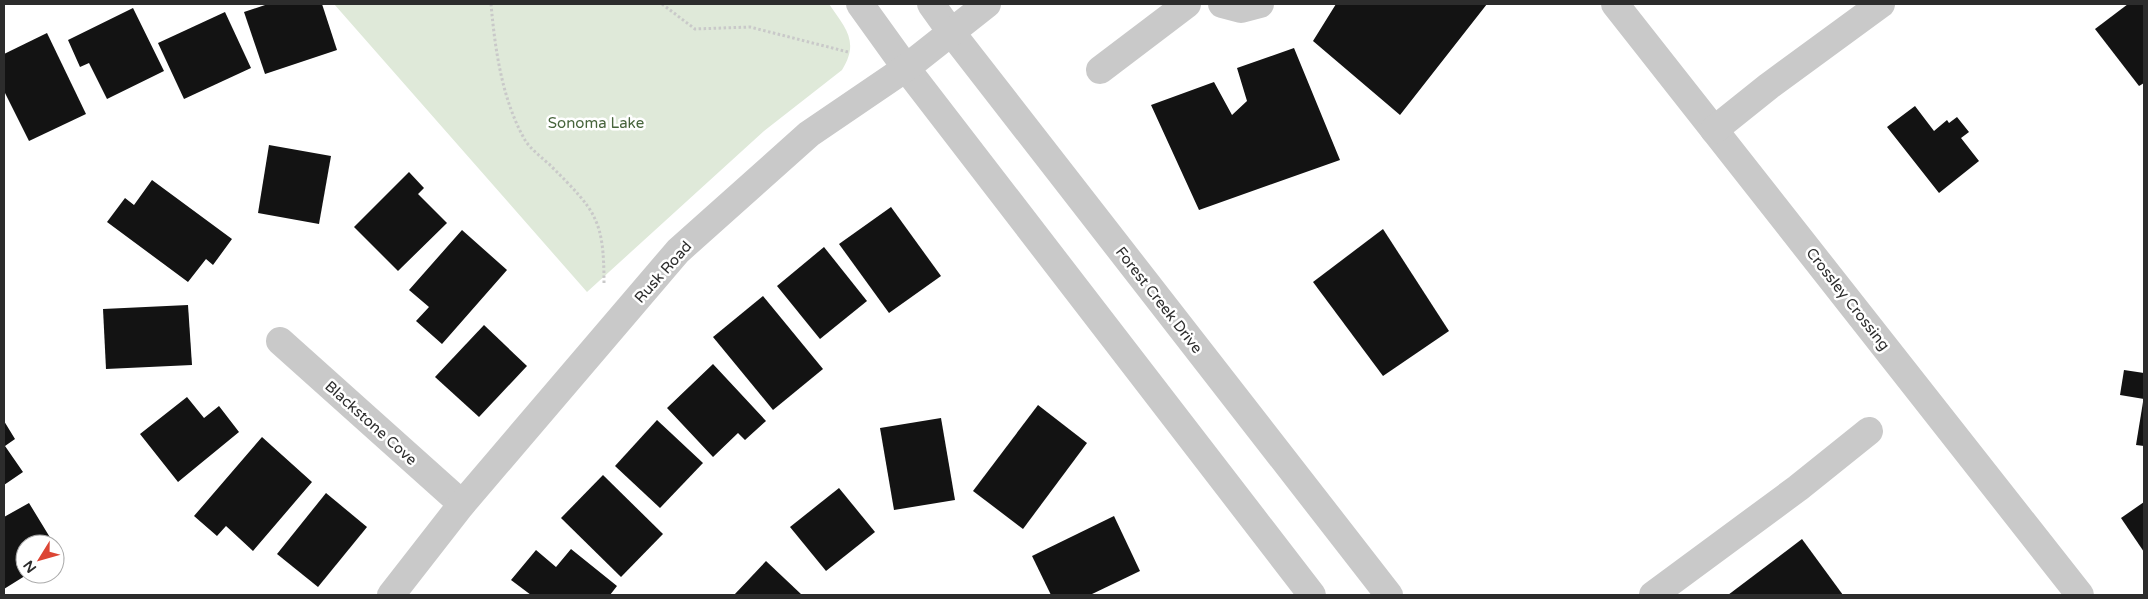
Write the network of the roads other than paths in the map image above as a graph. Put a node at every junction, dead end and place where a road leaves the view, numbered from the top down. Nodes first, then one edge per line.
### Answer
1 (860, 4) edge
2 (931, 4) edge
3 (987, 4) edge
4 (1187, 4) edge
5 (1222, 4) edge
6 (1260, 4) edge
7 (1615, 4) edge
8 (1881, 4) edge
9 (951, 32) junction
10 (906, 68) junction
11 (1100, 70) dead end
12 (1714, 130) junction
13 (280, 342) dead end
14 (1869, 431) dead end
15 (462, 504) junction
16 (391, 595) edge
17 (1312, 595) edge
18 (1389, 595) edge
19 (1653, 595) edge
20 (2080, 595) edge

1 - 10 street
2 - 9 street, Forest Creek Drive
3 - 9 street, Rusk Road
4 - 11 street
5 - 6 street
7 - 12 street, Crossley Crossing
8 - 12 street
9 - 10 street, Rusk Road
9 - 18 street, Forest Creek Drive
10 - 15 street, Rusk Road
10 - 17 street
12 - 20 street, Crossley Crossing
13 - 15 street, Blackstone Cove
14 - 19 street
15 - 16 street, Rusk Road

